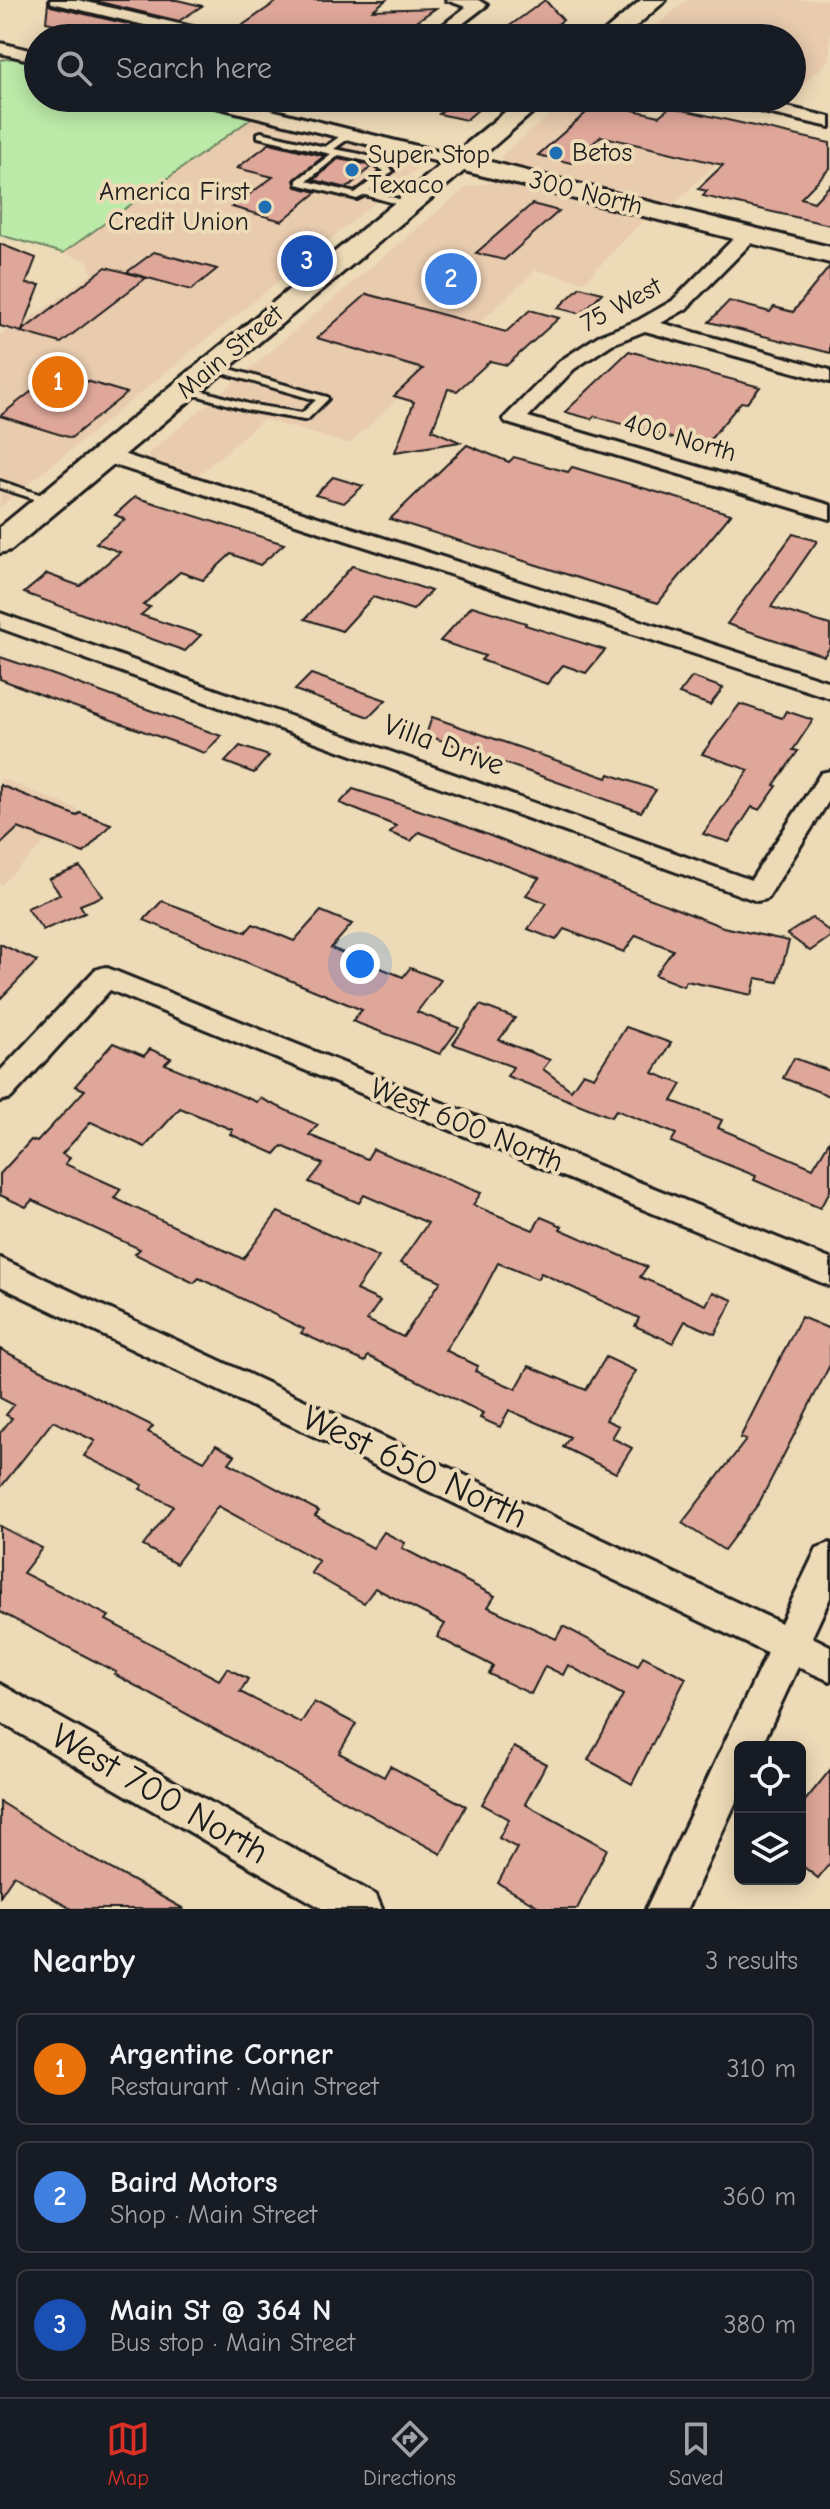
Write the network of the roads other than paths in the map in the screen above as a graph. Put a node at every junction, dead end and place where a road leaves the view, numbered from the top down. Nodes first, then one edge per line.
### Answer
1 (58, 0) edge
2 (454, 0) edge
3 (655, 0) edge
4 (160, 24) edge
5 (453, 24) edge
6 (626, 24) edge
7 (2, 49) edge
8 (24, 54) edge
9 (259, 112) edge
10 (520, 112) edge
11 (786, 112) edge
12 (830, 122) edge
13 (349, 134) junction
14 (261, 135) dead end
15 (332, 152) junction
16 (459, 162) junction
17 (324, 163) junction
18 (339, 167) dead end
19 (313, 172) junction
20 (365, 173) dead end
21 (328, 176) dead end
22 (381, 177) junction
23 (354, 182) dead end
24 (366, 189) junction
25 (409, 204) junction
26 (749, 234) junction
27 (830, 255) edge
28 (644, 325) junction
29 (213, 367) junction
30 (830, 376) edge
31 (186, 389) junction
32 (514, 419) joint
33 (107, 455) junction
34 (0, 484) edge
35 (50, 501) junction
36 (830, 512) edge
37 (0, 543) edge
38 (0, 620) edge
39 (830, 690) edge
40 (825, 787) edge
41 (0, 1090) edge
42 (0, 1271) edge
43 (830, 1273) edge
44 (830, 1559) edge
45 (790, 1644) junction
46 (830, 1664) edge
47 (0, 1702) edge
48 (745, 1741) edge
49 (734, 1764) edge
50 (362, 1909) edge
51 (666, 1909) edge

1 - 4 street
2 - 5 street
3 - 6 main road
7 - 8 street
9 - 13 street, 300 North
10 - 16 main road, Main Street
11 - 12 street
13 - 15 lane
13 - 16 street, 300 North
14 - 15 lane
15 - 17 lane
15 - 22 lane
16 - 25 main road, Main Street
16 - 26 main road, 300 North
17 - 18 lane
17 - 19 lane
19 - 21 lane
19 - 24 lane
20 - 22 lane
22 - 24 lane
23 - 24 lane
24 - 25 lane
25 - 29 main road, Main Street
26 - 27 main road, 300 North
26 - 28 street, 75 West
28 - 30 street
28 - 32 street, 75 West
29 - 31 main road, Main Street
29 - 31 lane
31 - 33 main road, Main Street
32 - 36 street, 400 North
33 - 35 main road, Main Street
33 - 39 street
34 - 35 lane
35 - 37 main road, Main Street
38 - 40 street, Villa Drive
41 - 43 street, West 600 North
42 - 45 street, West 650 North
44 - 45 street
45 - 46 street, West 650 North
45 - 48 street
47 - 50 street, West 700 North
49 - 51 street

